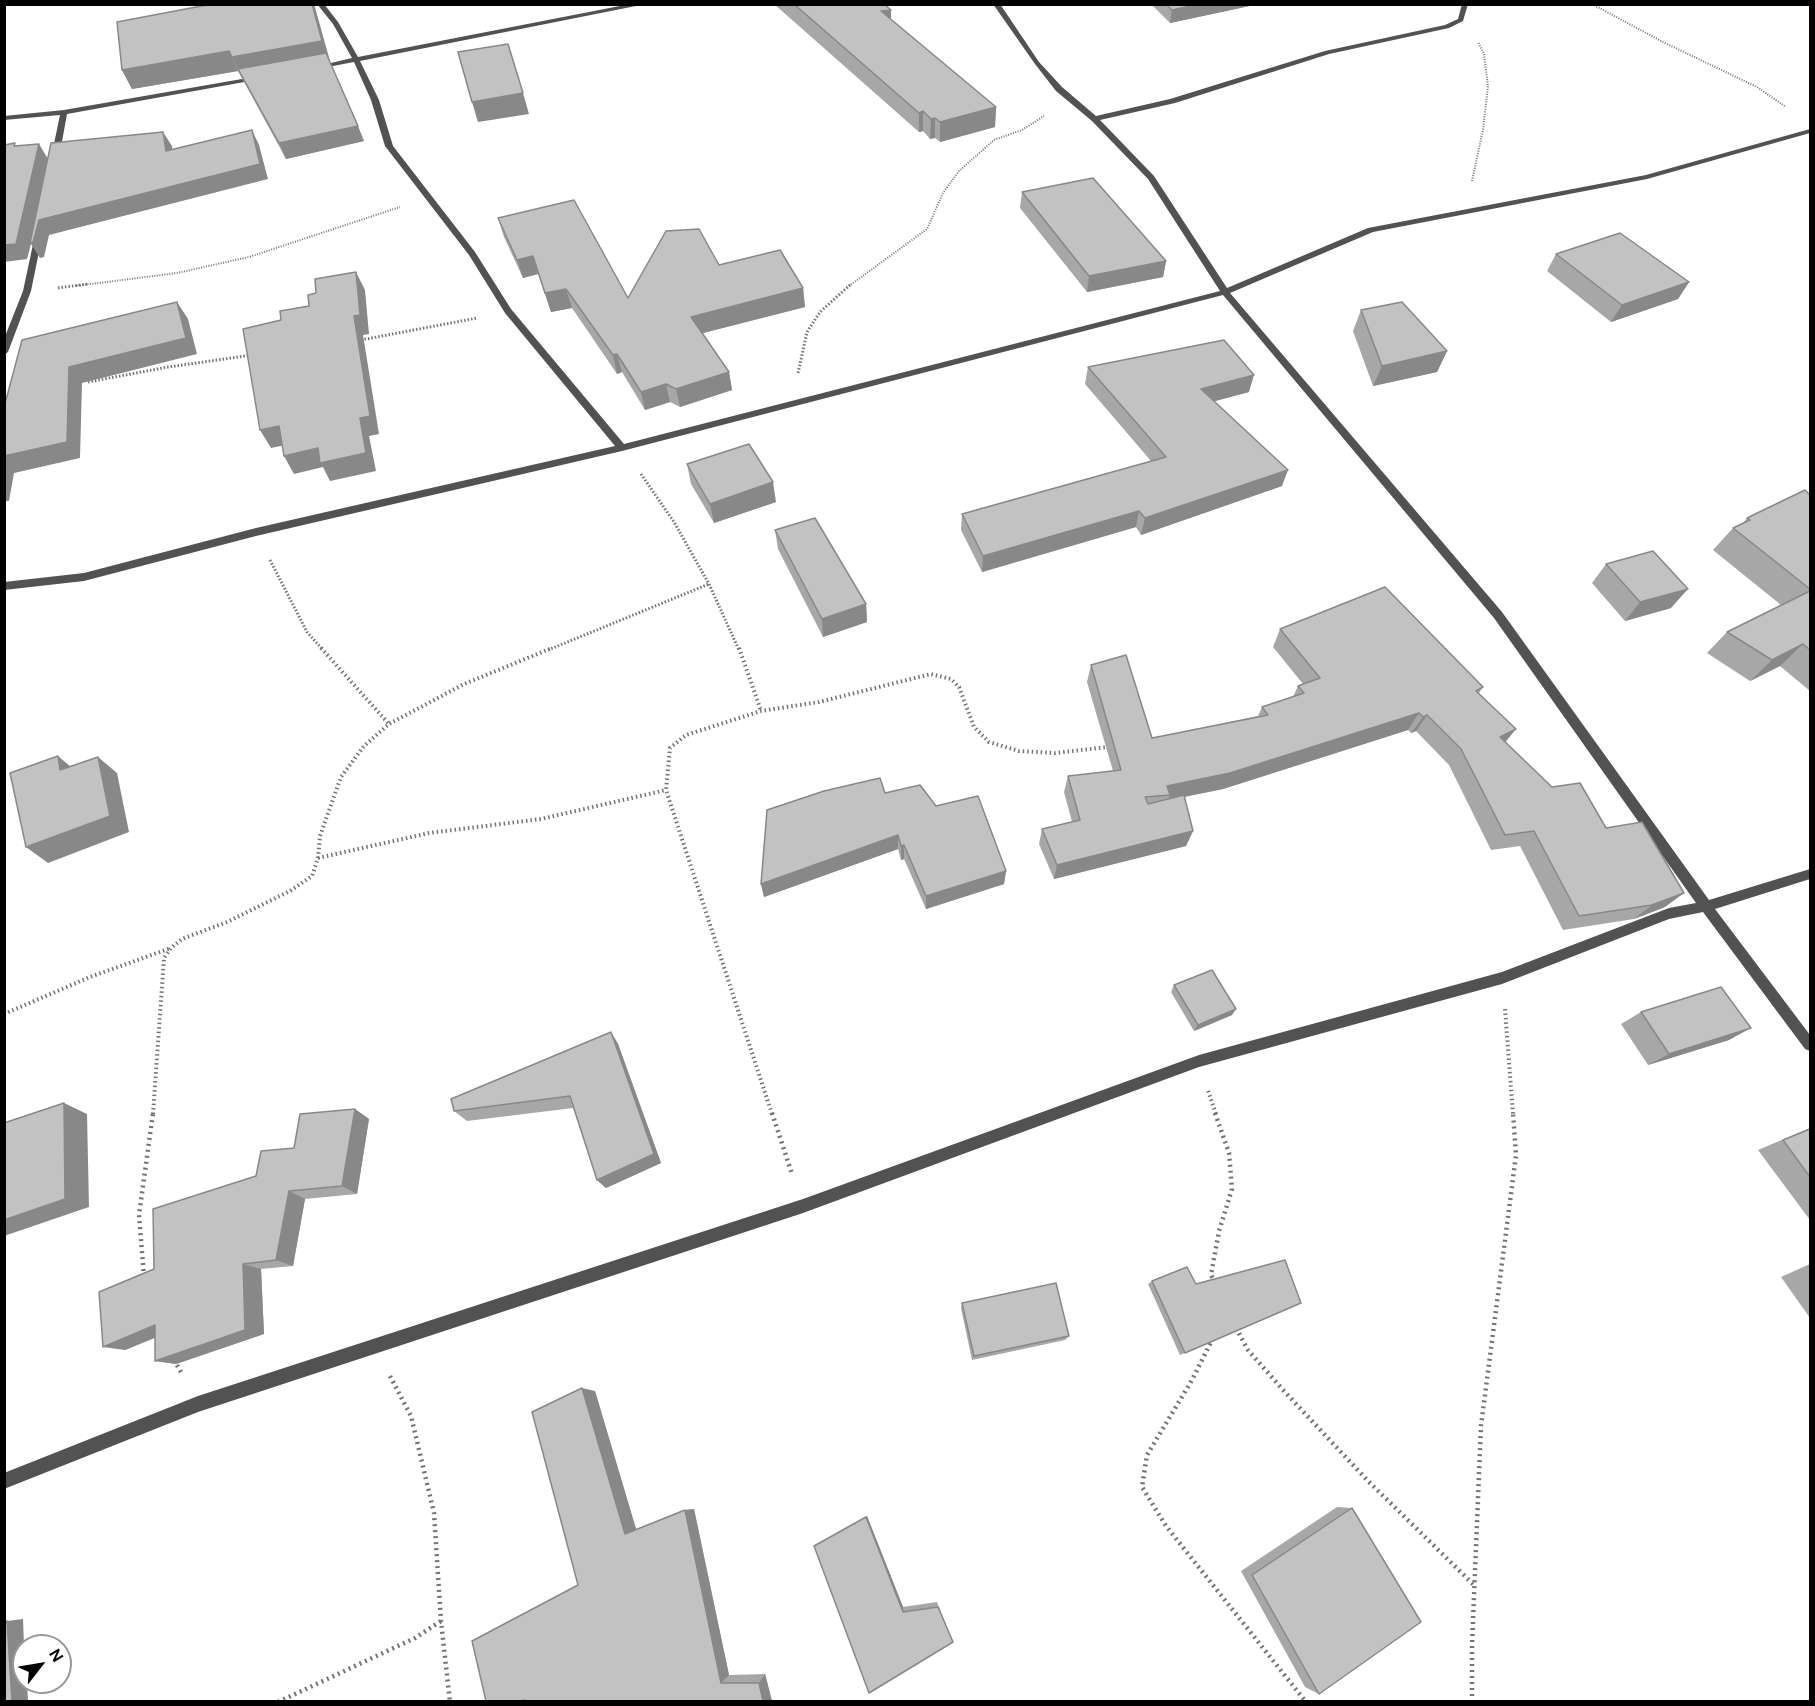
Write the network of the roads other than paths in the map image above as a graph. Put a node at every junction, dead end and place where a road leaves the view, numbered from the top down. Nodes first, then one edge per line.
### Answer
1 (320, 4) edge
2 (643, 4) edge
3 (996, 4) edge
4 (1465, 4) edge
5 (356, 59) junction
6 (304, 70) edge
7 (271, 76) edge
8 (64, 112) junction
9 (4, 118) edge
10 (1095, 119) junction
11 (1810, 131) edge
12 (52, 168) edge
13 (41, 224) edge
14 (1225, 292) junction
15 (4, 352) edge
16 (622, 448) junction
17 (4, 586) edge
18 (1810, 874) edge
19 (1706, 906) junction
20 (1810, 1045) edge
21 (4, 1481) edge

1 - 5 street
2 - 5 street
3 - 10 street
4 - 10 street
5 - 6 street
5 - 16 street
7 - 8 street
8 - 9 street
8 - 12 street
10 - 14 street
11 - 14 street
13 - 15 street
14 - 16 street
14 - 19 street
16 - 17 street
18 - 19 street
19 - 20 street
19 - 21 street

